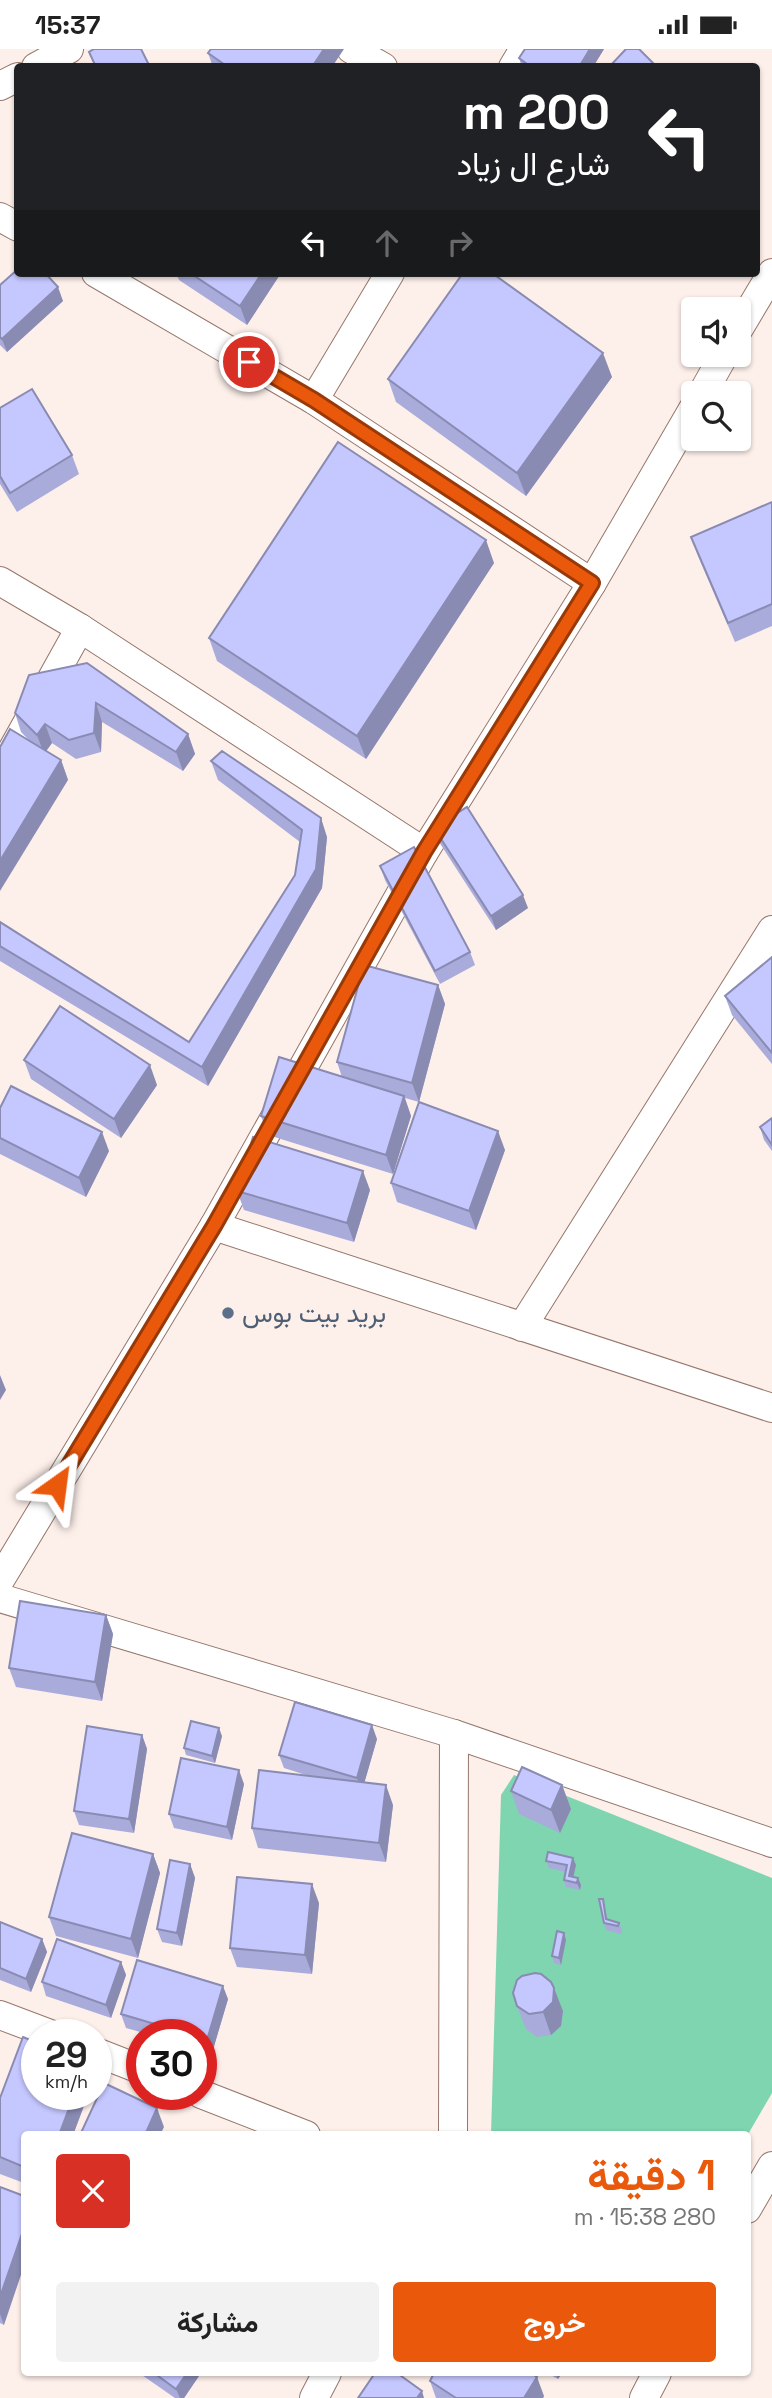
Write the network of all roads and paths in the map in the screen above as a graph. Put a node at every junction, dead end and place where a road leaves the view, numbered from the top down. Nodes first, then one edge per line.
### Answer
1 (69, 49) edge
2 (351, 49) edge
3 (43, 63) edge
4 (376, 63) edge
5 (772, 273) edge
6 (103, 277) edge
7 (388, 277) edge
8 (751, 308) edge
9 (314, 400) junction
10 (681, 430) edge
11 (0, 581) edge
12 (592, 583) junction
13 (80, 628) junction
14 (0, 772) edge
15 (424, 852) junction
16 (772, 930) edge
17 (214, 1226) junction
18 (522, 1327) junction
19 (772, 1408) edge
20 (0, 1580) edge
21 (0, 1598) edge
22 (454, 1734) junction
23 (772, 1843) edge
24 (0, 2015) edge
25 (21, 2023) edge
26 (217, 2100) edge
27 (296, 2131) edge
28 (453, 2131) edge
29 (772, 2166) edge
30 (751, 2202) edge
31 (325, 2376) edge
32 (655, 2376) edge
33 (314, 2398) edge
34 (644, 2398) edge

1 - 3 street
2 - 4 street
5 - 8 street
6 - 9 street
7 - 9 street
9 - 12 street
10 - 12 street
11 - 13 street
12 - 15 street
13 - 14 street
13 - 15 street
15 - 17 street
16 - 18 street
17 - 18 street
17 - 20 street
18 - 19 street
21 - 22 street
22 - 23 street
22 - 28 street
24 - 25 street
26 - 27 street
29 - 30 street
31 - 33 street
32 - 34 street

